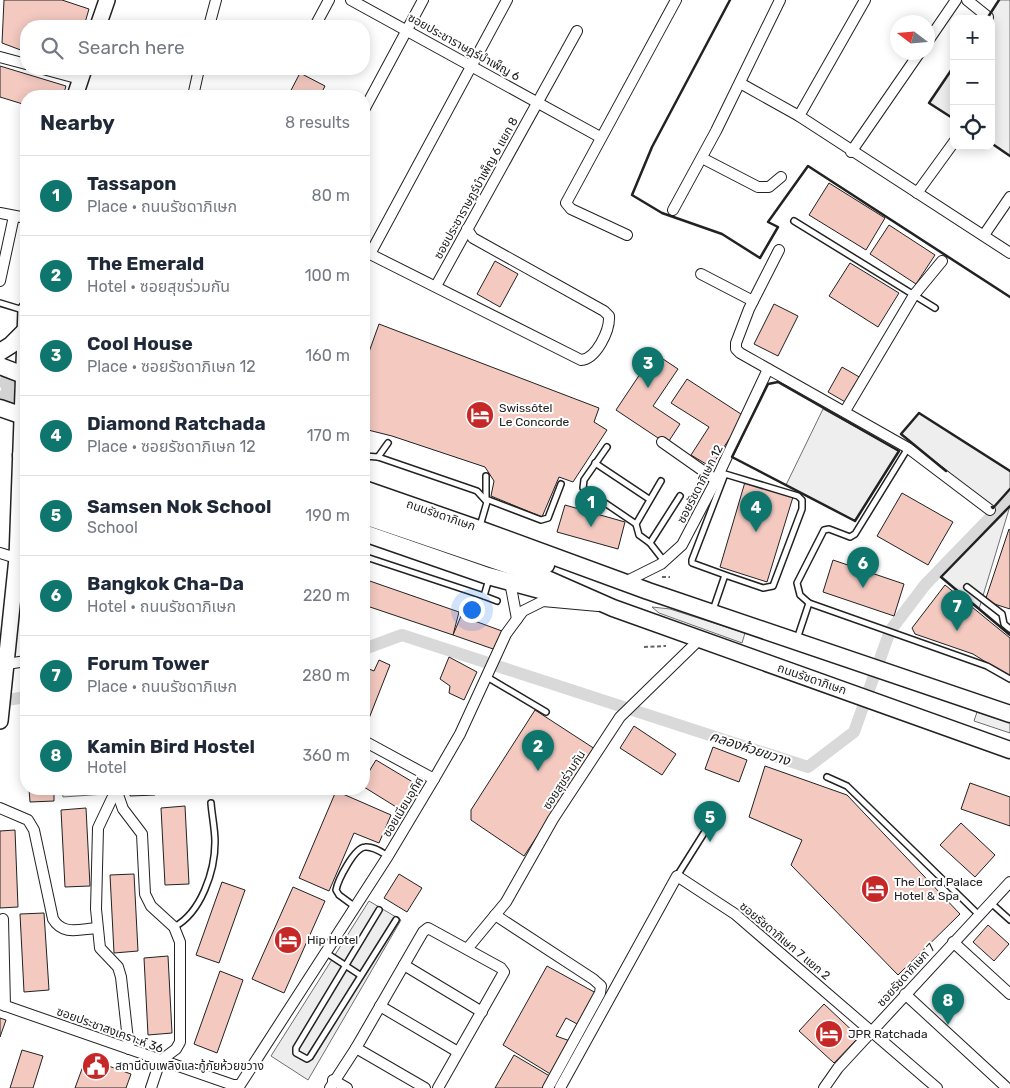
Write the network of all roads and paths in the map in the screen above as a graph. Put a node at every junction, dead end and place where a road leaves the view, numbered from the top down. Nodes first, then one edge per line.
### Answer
1 (216, 0) edge
2 (329, 0) edge
3 (351, 0) edge
4 (423, 0) edge
5 (507, 0) edge
6 (676, 0) edge
7 (780, 0) edge
8 (865, 0) edge
9 (956, 0) edge
10 (968, 0) edge
11 (104, 1) edge
12 (986, 15) edge
13 (99, 20) edge
14 (211, 20) edge
15 (318, 20) edge
16 (407, 29) junction
17 (577, 30) dead end
18 (935, 31) edge
19 (0, 56) edge
20 (914, 60) edge
21 (20, 62) edge
22 (472, 66) junction
23 (82, 75) edge
24 (198, 75) edge
25 (740, 83) junction
26 (76, 90) edge
27 (194, 90) edge
28 (370, 99) edge
29 (538, 103) junction
30 (799, 116) junction
31 (600, 137) junction
32 (950, 148) edge
33 (851, 152) junction
34 (702, 158) junction
35 (781, 177) dead end
36 (917, 193) junction
37 (1010, 197) edge
38 (673, 210) dead end
39 (0, 213) edge
40 (14, 216) junction
41 (20, 217) edge
42 (794, 222) dead end
43 (467, 229) junction
44 (627, 235) dead end
45 (984, 235) junction
46 (370, 247) edge
47 (779, 250) dead end
48 (370, 253) edge
49 (1010, 253) edge
50 (942, 260) dead end
51 (701, 274) dead end
52 (0, 281) edge
53 (436, 286) junction
54 (914, 295) junction
55 (754, 301) junction
56 (0, 303) edge
57 (20, 308) edge
58 (935, 308) dead end
59 (20, 336) edge
60 (0, 352) edge
61 (0, 366) edge
62 (768, 369) junction
63 (20, 374) edge
64 (0, 408) edge
65 (845, 411) junction
66 (20, 414) edge
67 (662, 442) dead end
68 (388, 444) dead end
69 (607, 446) dead end
70 (908, 448) junction
71 (370, 456) edge
72 (378, 457) junction
73 (596, 463) junction
74 (486, 476) dead end
75 (716, 480) junction
76 (660, 481) dead end
77 (560, 484) dead end
78 (370, 491) edge
79 (680, 496) dead end
80 (649, 498) junction
81 (486, 499) junction
82 (370, 505) edge
83 (990, 510) dead end
84 (370, 518) edge
85 (636, 524) junction
86 (479, 528) junction
87 (370, 536) edge
88 (650, 542) junction
89 (0, 553) edge
90 (370, 558) edge
91 (20, 560) edge
92 (664, 562) junction
93 (20, 564) edge
94 (725, 575) junction
95 (490, 576) junction
96 (510, 582) junction
97 (626, 584) junction
98 (967, 586) dead end
99 (484, 596) junction
100 (497, 601) dead end
101 (809, 603) junction
102 (614, 608) junction
103 (712, 613) junction
104 (517, 619) junction
105 (5, 623) edge
106 (1010, 629) edge
107 (700, 639) junction
108 (796, 642) junction
109 (666, 646) dead end
110 (644, 647) dead end
111 (20, 662) edge
112 (7, 664) junction
113 (489, 673) junction
114 (1010, 679) edge
115 (546, 712) dead end
116 (1010, 713) edge
117 (1, 718) edge
118 (370, 743) edge
119 (1010, 750) edge
120 (827, 777) dead end
121 (434, 779) junction
122 (113, 795) edge
123 (118, 795) edge
124 (211, 803) dead end
125 (0, 808) edge
126 (704, 833) dead end
127 (388, 856) junction
128 (677, 876) junction
129 (1010, 882) edge
130 (990, 902) junction
131 (354, 906) junction
132 (379, 910) dead end
133 (979, 915) junction
134 (496, 916) junction
135 (3, 919) dead end
136 (396, 920) dead end
137 (1010, 920) edge
138 (174, 927) junction
139 (97, 928) junction
140 (953, 942) junction
141 (467, 949) junction
142 (325, 952) junction
143 (345, 965) junction
144 (404, 965) junction
145 (360, 975) junction
146 (905, 994) junction
147 (1010, 994) edge
148 (3, 1005) edge
149 (380, 1006) junction
150 (482, 1012) junction
151 (872, 1031) junction
152 (356, 1048) junction
153 (128, 1049) junction
154 (458, 1052) junction
155 (160, 1061) junction
156 (332, 1084) edge
157 (240, 1085) joint
158 (150, 1088) edge
159 (347, 1088) edge
160 (425, 1088) edge
161 (438, 1088) edge
162 (548, 1088) edge
163 (560, 1088) edge
164 (824, 1088) edge
165 (937, 1088) edge
166 (1007, 1088) edge

1 - 14 street
2 - 15 street
3 - 16 street, ซอยประชาราษฎร์บำเพ็ญ 6
4 - 16 street
5 - 22 street
6 - 31 street
7 - 25 street
8 - 30 street
9 - 18 street
10 - 12 street
11 - 13 main road
16 - 22 street, ซอยประชาราษฎร์บำเพ็ญ 6
16 - 28 street
17 - 29 street, ซอยประชาราษฎร์บำเพ็ญ 6 แยก 8
19 - 21 street
20 - 33 street
22 - 29 street, ซอยประชาราษฎร์บำเพ็ญ 6
22 - 46 street
23 - 26 main road
24 - 27 street
25 - 30 street
25 - 34 street
29 - 31 street, ซอยประชาราษฎร์บำเพ็ญ 6
29 - 43 street, ซอยประชาราษฎร์บำเพ็ญ 6 แยก 8
30 - 33 street
31 - 44 street
32 - 36 street
33 - 36 street
34 - 35 street
34 - 38 street
36 - 45 street
37 - 45 street
39 - 40 street
40 - 41 street
40 - 52 street
42 - 54 lane
43 - 53 street, ซอยประชาราษฎร์บำเพ็ญ 6 แยก 8
43 - 53 street
45 - 49 street
47 - 55 street
48 - 53 street
50 - 54 street
51 - 55 street
54 - 58 lane
54 - 65 street
55 - 62 street
56 - 57 lane
59 - 60 main road
61 - 63 main road
62 - 65 street
62 - 75 street, ซอยรัชดาภิเษก 12
64 - 66 main road
65 - 70 street
67 - 75 street
68 - 72 lane
69 - 73 lane
70 - 83 street
70 - 101 lane
71 - 72 lane
72 - 81 lane
73 - 80 lane
73 - 85 lane
74 - 81 lane
75 - 92 street, ซอยรัชดาภิเษก 12
76 - 80 lane
77 - 81 lane
78 - 86 main road, ถนนรัชดาภิเษก
79 - 88 lane
80 - 85 lane
81 - 86 lane
82 - 97 main road, ถนนรัชดาภิเษก
84 - 102 main road, ถนนรัชดาภิเษก
85 - 88 lane
86 - 97 main road, ถนนรัชดาภิเษก
87 - 95 main road, ถนนรัชดาภิเษก
88 - 92 lane
89 - 91 street
90 - 99 lane
92 - 97 street, ซอยรัชดาภิเษก 12
93 - 105 main road
94 - 94 lane
94 - 103 lane
95 - 96 main road, ถนนรัชดาภิเษก
95 - 99 lane
96 - 102 main road, ถนนรัชดาภิเษก
96 - 104 street
97 - 103 main road, ถนนรัชดาภิเษก
98 - 106 lane
99 - 100 lane
101 - 108 lane
101 - 114 lane
102 - 104 street, ซอยเนียมอุทิศ
102 - 107 main road, ถนนรัชดาภิเษก
103 - 108 main road, ถนนรัชดาภิเษก
104 - 113 street, ซอยเนียมอุทิศ
105 - 112 main road
107 - 119 main road, ถนนรัชดาภิเษก
107 - 134 street, ซอยสุขร่วมกัน
108 - 116 main road, ถนนรัชดาภิเษก
109 - 110 path
111 - 112 street
112 - 117 main road
113 - 115 lane
113 - 121 street, ซอยเนียมอุทิศ
118 - 121 street
120 - 133 lane
121 - 127 street, ซอยเนียมอุทิศ
122 - 139 street
123 - 138 street
124 - 138 lane
125 - 139 street
126 - 128 lane
127 - 131 street, ซอยเนียมอุทิศ
127 - 131 lane
128 - 151 street, ซอยรัชดาภิเษก 7 แยก 2
128 - 163 street
129 - 130 street, ซอยรัชดาภิเษก 7
130 - 133 street, ซอยรัชดาภิเษก 7
130 - 137 lane
131 - 142 street, ซอยเนียมอุทิศ
132 - 143 lane
133 - 140 street, ซอยรัชดาภิเษก 7
134 - 141 street, ซอยสุขร่วมกัน
134 - 162 street
135 - 148 street
136 - 145 lane
138 - 155 street
139 - 153 street
140 - 146 street, ซอยรัชดาภิเษก 7
140 - 147 street
141 - 144 street
141 - 150 street
142 - 143 lane
142 - 157 street, ซอยเนียมอุทิศ
143 - 145 lane
143 - 145 lane
144 - 149 street
144 - 150 street
146 - 151 street, ซอยรัชดาภิเษก 7
146 - 166 street
148 - 153 street, ซอยประชาสงเคราะห์ 36
149 - 152 street
149 - 154 street
150 - 154 street
151 - 164 street, ซอยรัชดาภิเษก 7
151 - 165 street, ซอยรัชดาภิเษก 7 แยก 2
152 - 156 street
152 - 160 street
153 - 155 street, ซอยประชาสงเคราะห์ 36
154 - 161 street
155 - 157 street, ซอยประชาสงเคราะห์ 36
155 - 158 street
156 - 159 street

